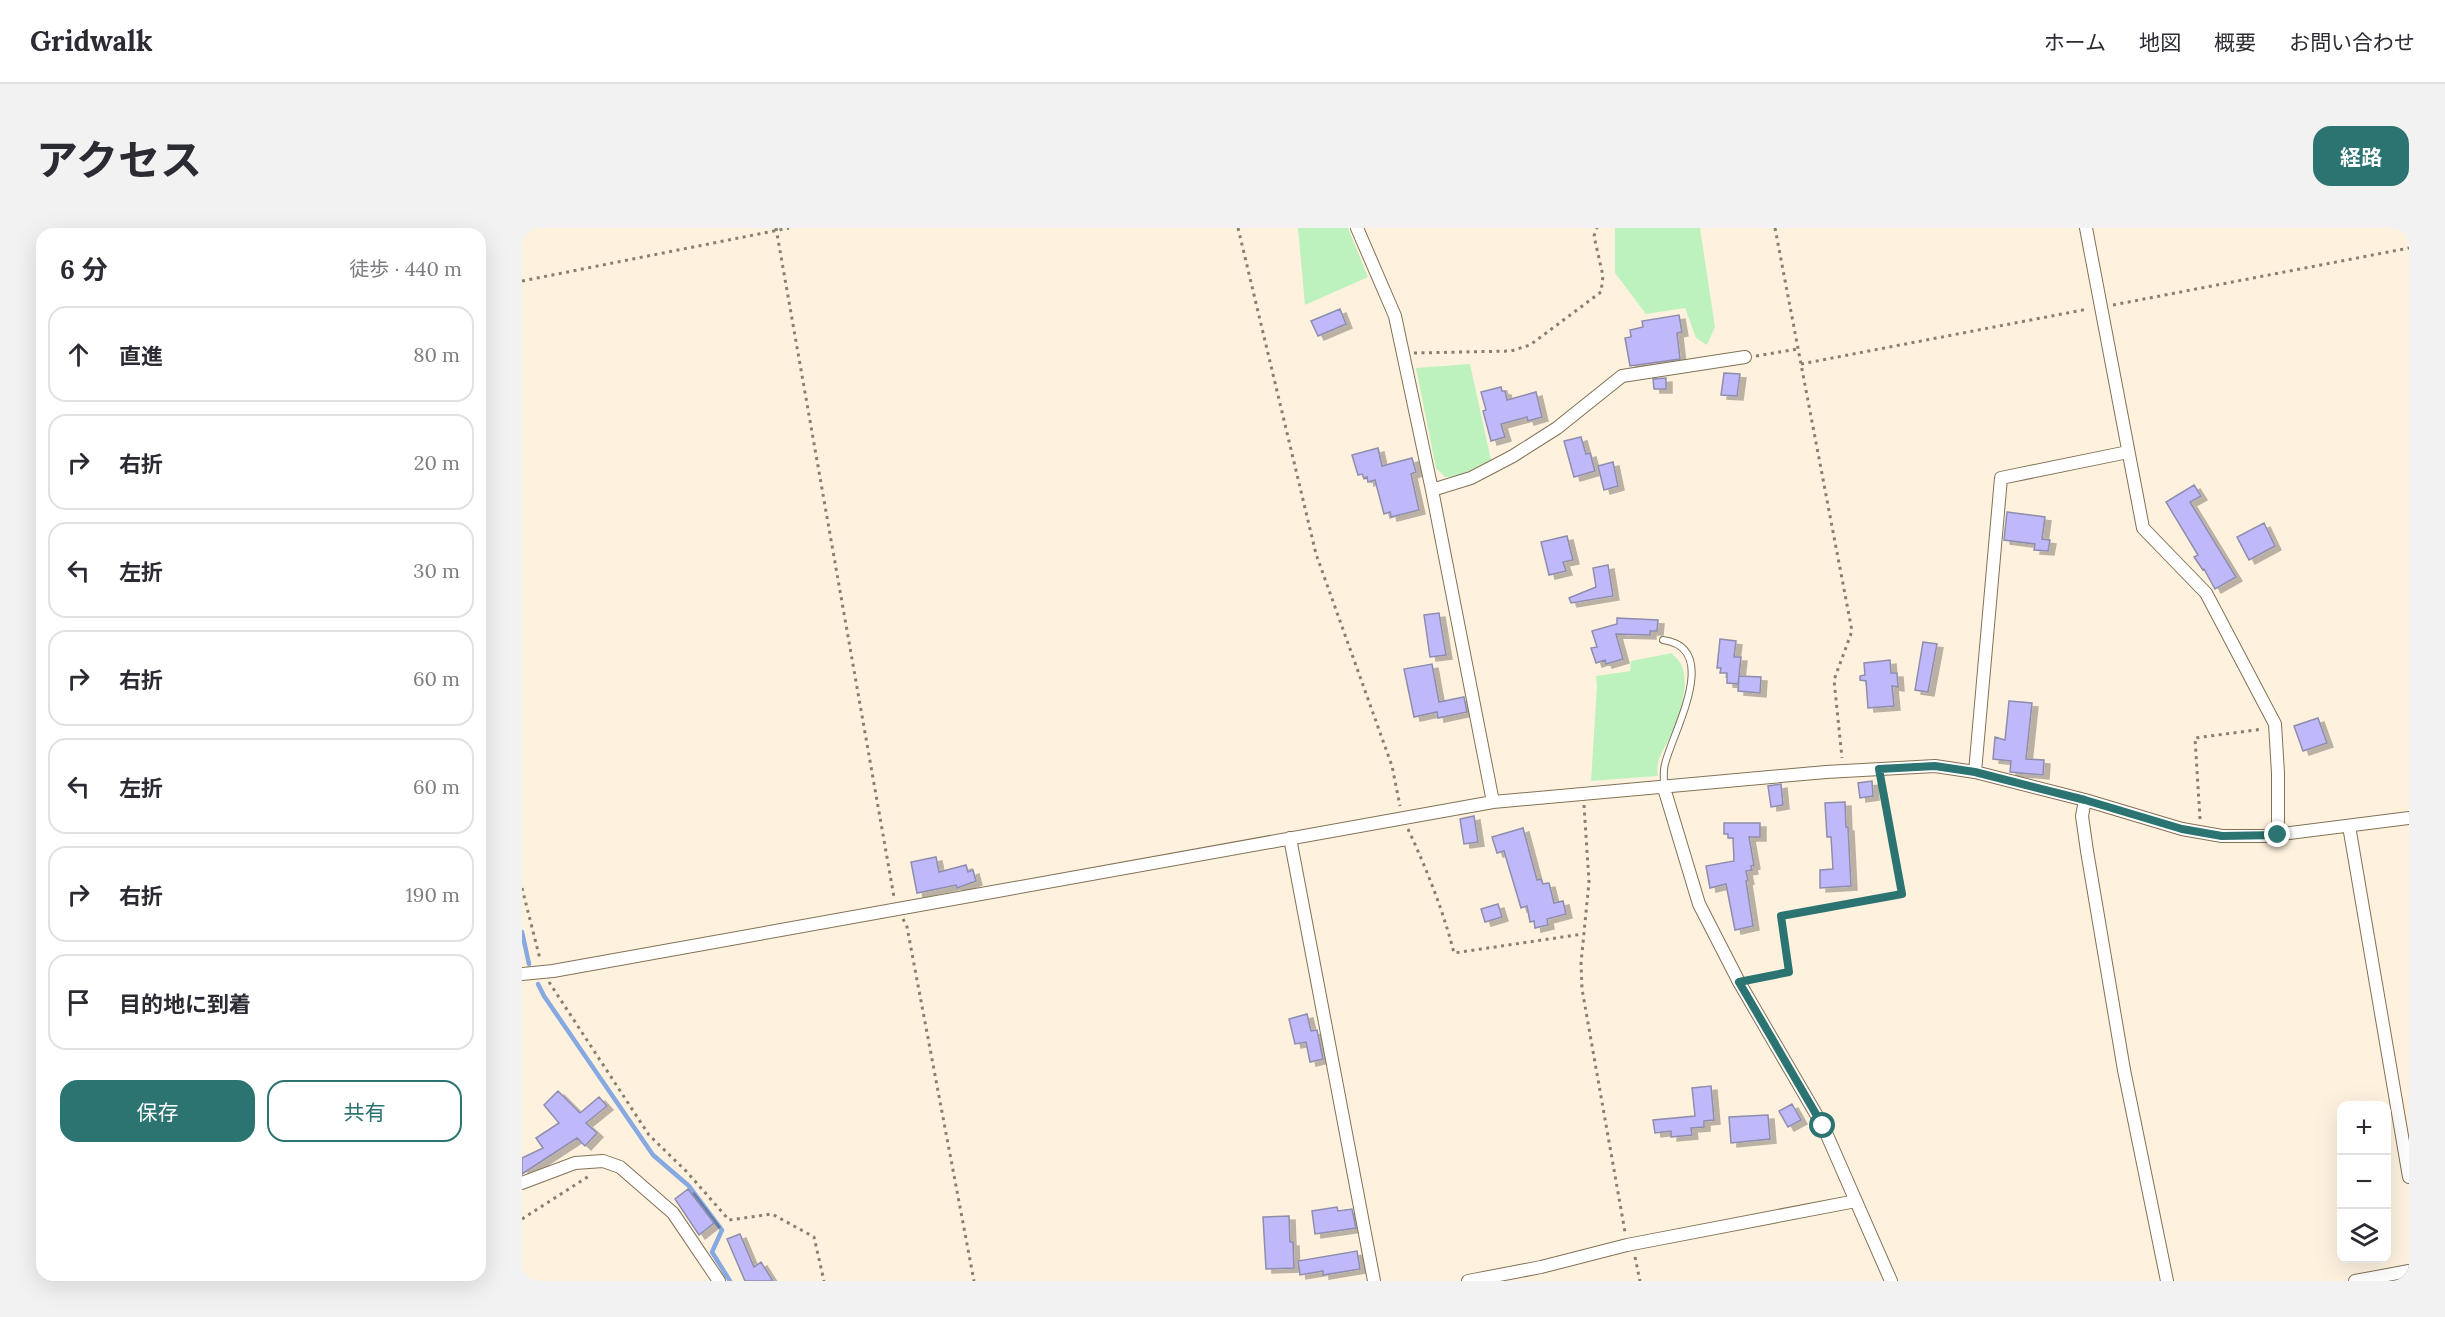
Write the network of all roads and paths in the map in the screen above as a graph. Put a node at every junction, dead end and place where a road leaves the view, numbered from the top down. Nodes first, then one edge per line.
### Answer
1 (789, 228) edge
2 (1238, 228) edge
3 (1357, 228) edge
4 (1597, 228) edge
5 (1775, 228) edge
6 (2085, 228) edge
7 (776, 229) edge
8 (522, 281) edge
9 (1798, 349) junction
10 (1403, 353) junction
11 (1745, 357) joint
12 (2128, 452) junction
13 (1432, 490) junction
14 (1663, 640) dead end
15 (2275, 727) junction
16 (1879, 769) junction
17 (1843, 772) junction
18 (1975, 772) junction
19 (1664, 788) junction
20 (1584, 795) junction
21 (2085, 800) junction
22 (1493, 802) junction
23 (1403, 818) junction
24 (2409, 818) edge
25 (2349, 826) junction
26 (2201, 832) junction
27 (2278, 835) junction
28 (1290, 838) junction
29 (522, 888) edge
30 (897, 909) junction
31 (1583, 934) junction
32 (545, 971) junction
33 (522, 974) edge
34 (1739, 982) junction
35 (590, 1175) dead end
36 (2409, 1177) edge
37 (522, 1183) edge
38 (1856, 1201) junction
39 (522, 1219) edge
40 (1630, 1244) junction
41 (2409, 1271) edge
42 (719, 1281) edge
43 (824, 1281) edge
44 (974, 1281) edge
45 (1374, 1281) edge
46 (1468, 1281) edge
47 (1640, 1281) edge
48 (1891, 1281) edge
49 (2167, 1281) edge
50 (2355, 1281) edge

1 - 7 path
2 - 23 path
3 - 10 street
4 - 10 path
5 - 9 path
6 - 12 street
7 - 8 path
7 - 30 path
9 - 11 path
9 - 17 path
10 - 13 street
11 - 13 street
12 - 15 street
12 - 18 street
13 - 22 street
14 - 19 lane
15 - 26 path
15 - 27 street
16 - 17 street
16 - 18 street
16 - 34 path
17 - 19 street
18 - 21 street
19 - 20 street
19 - 34 street
20 - 22 street
20 - 31 path
21 - 26 street
21 - 49 street
22 - 23 street
23 - 28 street
23 - 31 path
24 - 25 street
25 - 27 street
25 - 36 street
26 - 27 street
28 - 30 street
28 - 45 street
29 - 32 path
30 - 32 street
30 - 44 path
31 - 40 path
32 - 33 street
32 - 43 path
34 - 38 street
35 - 39 path
37 - 42 street
38 - 40 street
38 - 48 street
40 - 46 street
40 - 47 path
41 - 50 street

